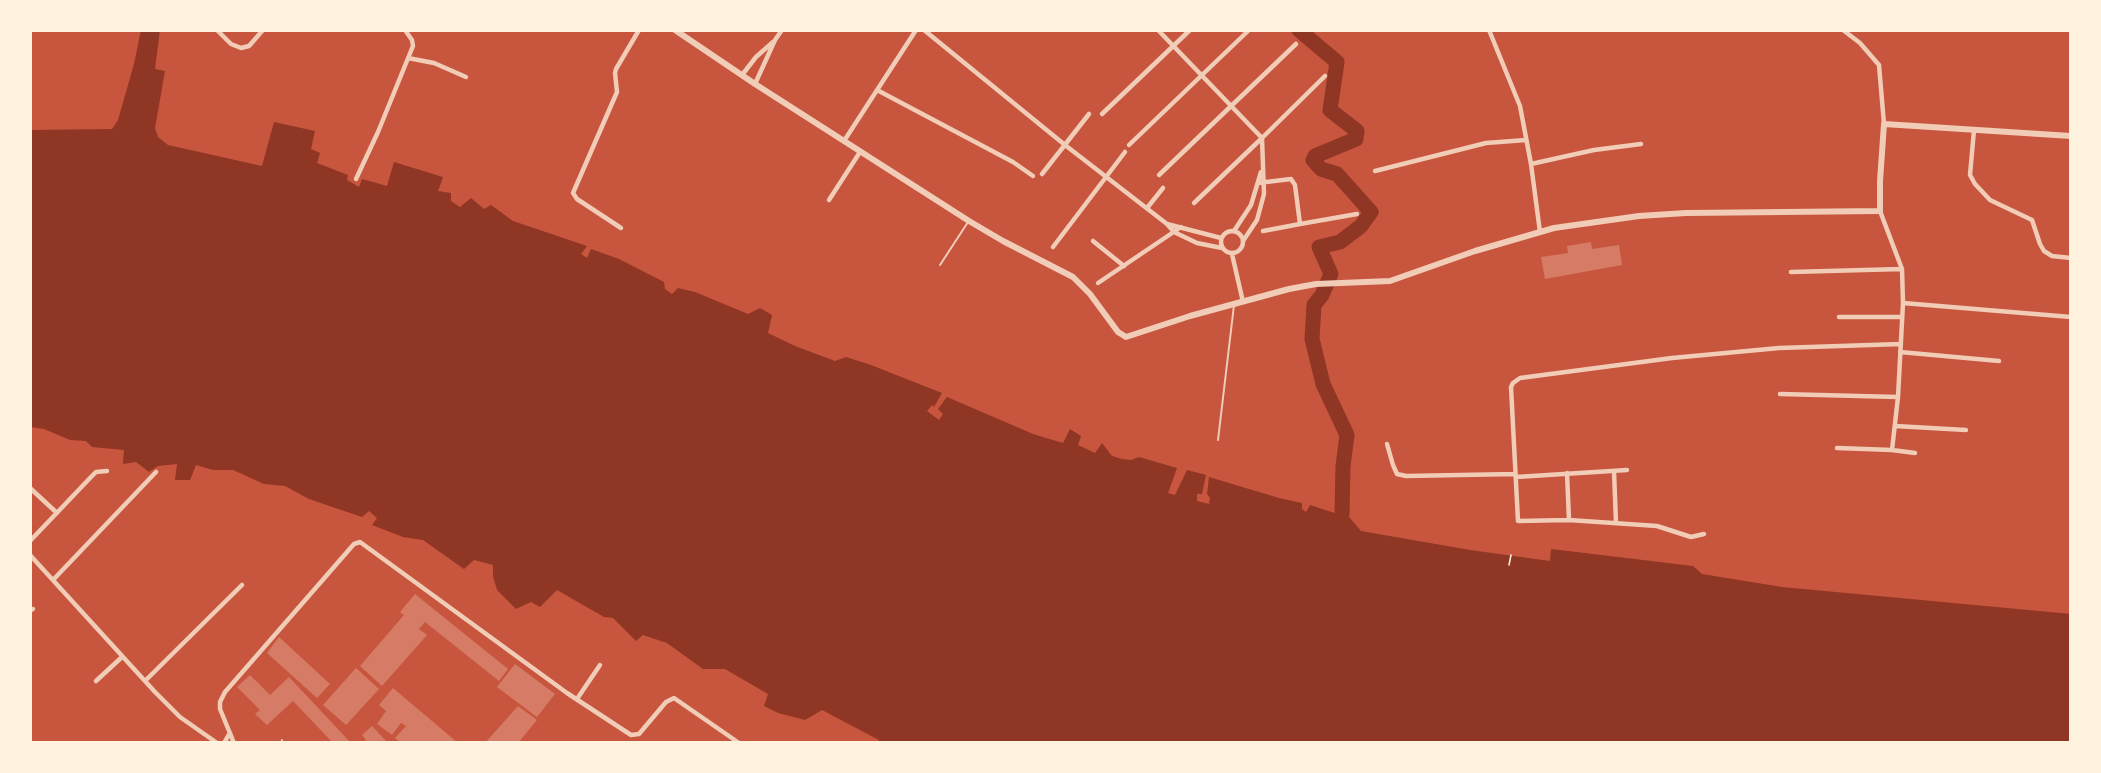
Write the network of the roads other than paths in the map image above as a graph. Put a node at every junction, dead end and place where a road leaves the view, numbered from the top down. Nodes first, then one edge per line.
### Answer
1 (217, 30) edge
2 (263, 30) edge
3 (405, 30) edge
4 (639, 30) edge
5 (675, 30) edge
6 (782, 30) edge
7 (916, 30) edge
8 (924, 30) edge
9 (1158, 30) edge
10 (1190, 30) edge
11 (1249, 30) edge
12 (1489, 30) edge
13 (1843, 30) edge
14 (775, 40) junction
15 (1296, 44) dead end
16 (1173, 45) junction
17 (408, 58) junction
18 (742, 75) junction
19 (1202, 75) junction
20 (1325, 76) dead end
21 (466, 77) dead end
22 (755, 84) junction
23 (877, 90) junction
24 (1232, 106) junction
25 (1089, 114) dead end
26 (1102, 114) dead end
27 (1884, 124) junction
28 (1974, 130) junction
29 (2071, 136) edge
30 (1262, 138) junction
31 (1526, 140) junction
32 (844, 141) junction
33 (1641, 144) dead end
34 (1065, 145) junction
35 (1129, 145) dead end
36 (860, 152) junction
37 (1125, 152) dead end
38 (1531, 164) junction
39 (1262, 170) junction
40 (1375, 171) dead end
41 (1042, 174) dead end
42 (1159, 175) dead end
43 (1033, 176) dead end
44 (1106, 176) junction
45 (356, 178) dead end
46 (1264, 182) junction
47 (1258, 183) junction
48 (1163, 188) dead end
49 (829, 200) dead end
50 (1194, 203) dead end
51 (1147, 208) junction
52 (1880, 211) junction
53 (1357, 214) dead end
54 (969, 221) junction
55 (1167, 224) junction
56 (1300, 224) junction
57 (1180, 227) junction
58 (621, 228) dead end
59 (1234, 231) junction
60 (1263, 231) dead end
61 (1174, 232) junction
62 (1540, 232) junction
63 (1221, 238) junction
64 (1093, 240) dead end
65 (1244, 241) junction
66 (1053, 247) dead end
67 (1222, 248) junction
68 (1232, 254) junction
69 (2071, 258) edge
70 (940, 265) dead end
71 (1124, 266) junction
72 (1902, 269) junction
73 (1791, 272) dead end
74 (1098, 283) dead end
75 (1243, 302) junction
76 (1904, 303) junction
77 (1234, 304) junction
78 (1839, 317) dead end
79 (1902, 317) junction
80 (2071, 317) edge
81 (1901, 344) junction
82 (1900, 352) junction
83 (1999, 361) dead end
84 (1780, 394) dead end
85 (1898, 397) junction
86 (1895, 426) junction
87 (1966, 430) dead end
88 (1218, 440) dead end
89 (1387, 444) dead end
90 (1837, 448) dead end
91 (1892, 450) junction
92 (1915, 453) dead end
93 (1627, 470) dead end
94 (107, 471) dead end
95 (1614, 471) junction
96 (156, 472) dead end
97 (1568, 473) junction
98 (1515, 476) junction
99 (30, 488) edge
100 (57, 513) junction
101 (1569, 520) junction
102 (1616, 523) junction
103 (1704, 534) dead end
104 (30, 541) edge
105 (31, 557) edge
106 (53, 580) junction
107 (242, 585) dead end
108 (122, 657) junction
109 (600, 665) dead end
110 (96, 681) dead end
111 (144, 681) junction
112 (577, 699) junction
113 (230, 733) junction
114 (217, 743) edge
115 (224, 743) edge
116 (234, 743) edge
117 (739, 743) edge

1 - 2 street
3 - 17 street
4 - 58 street
5 - 18 street
6 - 14 street
7 - 23 street
8 - 34 street
9 - 16 street
10 - 16 street
11 - 19 street
12 - 31 street
13 - 27 street
14 - 18 street
14 - 22 street
15 - 24 street
16 - 19 street
16 - 26 street
17 - 21 street
17 - 45 street
18 - 22 street
19 - 24 street
19 - 35 street
20 - 30 street
22 - 32 street
23 - 32 street
23 - 43 street
24 - 30 street
24 - 42 street
25 - 34 street
27 - 28 street
27 - 52 street
28 - 29 street
28 - 69 street
30 - 39 street
30 - 50 street
31 - 38 street
31 - 40 street
32 - 36 street
33 - 38 street
34 - 41 street
34 - 44 street
36 - 49 street
36 - 54 street
37 - 44 street
38 - 62 street
39 - 46 street
39 - 47 street
44 - 51 street
44 - 66 street
46 - 47 street
46 - 56 street
46 - 65 street
47 - 59 street
48 - 51 street
51 - 55 street
52 - 62 street
52 - 72 street
53 - 56 street
54 - 70 lane
54 - 77 street
55 - 57 street
55 - 61 street
56 - 60 street
57 - 61 street
57 - 63 street
59 - 63 street
59 - 65 street
61 - 67 street
61 - 71 street
62 - 75 street
63 - 67 street
64 - 71 street
65 - 68 street
67 - 68 street
68 - 75 street
71 - 74 street
72 - 73 street
72 - 76 street
75 - 77 street
76 - 79 street
76 - 80 street
77 - 88 lane
78 - 79 street
79 - 81 street
81 - 82 street
81 - 98 street
82 - 83 street
82 - 85 street
84 - 85 street
85 - 86 street
86 - 87 street
86 - 91 street
89 - 98 street
90 - 91 street
91 - 92 street
93 - 95 street
94 - 100 street
95 - 97 street
95 - 102 street
96 - 106 street
97 - 98 street
97 - 101 street
98 - 101 street
99 - 100 street
100 - 104 street
101 - 102 street
102 - 103 street
105 - 106 street
106 - 108 street
107 - 111 street
108 - 110 street
108 - 111 street
109 - 112 street
111 - 114 street
112 - 113 street
112 - 117 street
113 - 115 street
113 - 116 street

